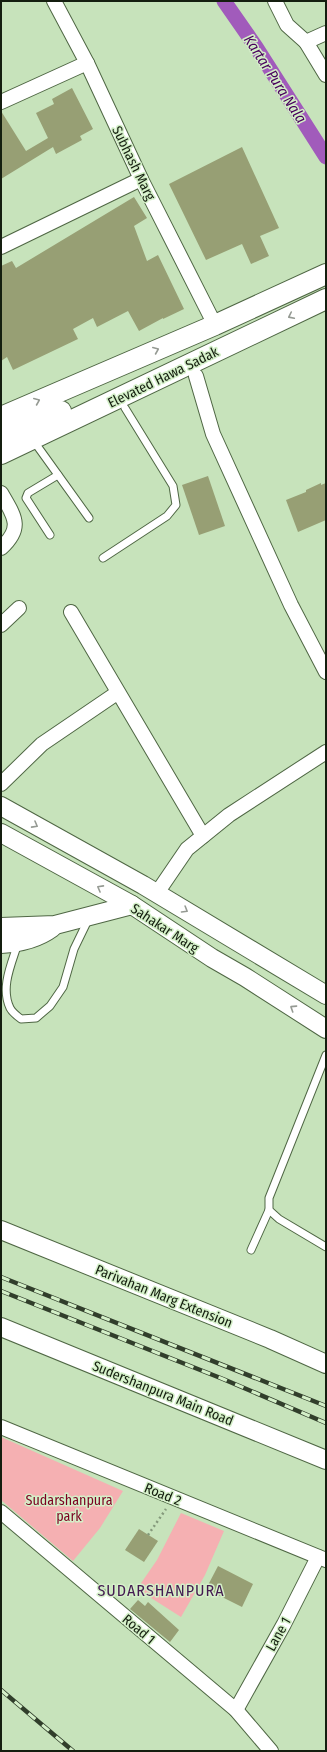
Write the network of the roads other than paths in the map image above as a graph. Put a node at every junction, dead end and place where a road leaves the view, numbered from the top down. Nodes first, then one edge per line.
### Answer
1 (54, 1) edge
2 (275, 1) edge
3 (326, 32) edge
4 (306, 42) junction
5 (87, 64) junction
6 (326, 75) edge
7 (1, 102) edge
8 (141, 179) junction
9 (1, 247) edge
10 (318, 278) edge
11 (326, 299) edge
12 (326, 314) edge
13 (215, 325) junction
14 (196, 376) junction
15 (125, 408) junction
16 (1, 417) edge
17 (1, 437) edge
18 (38, 447) junction
19 (1, 454) edge
20 (1, 466) edge
21 (58, 475) junction
22 (1, 493) edge
23 (89, 518) dead end
24 (50, 535) dead end
25 (1, 548) edge
26 (103, 558) dead end
27 (19, 608) dead end
28 (71, 612) dead end
29 (1, 625) edge
30 (326, 672) edge
31 (117, 693) junction
32 (326, 752) edge
33 (1, 784) edge
34 (1, 806) edge
35 (1, 833) edge
36 (203, 836) junction
37 (156, 893) junction
38 (132, 905) junction
39 (90, 916) junction
40 (55, 925) junction
41 (1, 927) edge
42 (10, 944) edge
43 (326, 995) edge
44 (326, 1029) edge
45 (326, 1055) edge
46 (269, 1210) junction
47 (1, 1230) edge
48 (326, 1246) edge
49 (251, 1250) dead end
50 (1, 1327) edge
51 (326, 1364) edge
52 (1, 1427) edge
53 (326, 1460) edge
54 (1, 1512) edge
55 (322, 1559) edge
56 (236, 1710) junction
57 (271, 1751) edge

1 - 5 street, Subhash Marg
2 - 4 street
3 - 4 street
4 - 6 street
5 - 7 street
5 - 8 street, Subhash Marg
8 - 9 street
8 - 13 street, Subhash Marg
10 - 13 main road
10 - 17 main road, Elevated Hawa Sadak
11 -> 19 main road, Elevated Hawa Sadak
12 - 14 main road
16 -> 13 main road
14 - 15 main road
14 - 30 street
15 - 18 main road
15 - 26 lane
18 - 20 main road
18 - 21 lane
21 - 23 lane
21 - 24 lane
22 - 25 street
27 - 29 street
28 - 31 street
31 - 33 street
31 - 36 street
32 - 36 street
34 -> 37 street, Sahakar Marg
38 -> 35 street, Sahakar Marg
36 - 37 street
37 -> 43 street, Sahakar Marg
38 - 39 street
44 -> 38 street, Sahakar Marg
39 - 40 street
39 - 42 lane
40 - 41 street
40 - 42 street
45 - 46 lane
46 - 48 lane
46 - 49 lane
47 - 51 street, Parivahan Marg Extension
50 - 53 street, Sudershanpura Main Road
52 - 55 street, Road 2
54 - 56 street, Road 1
55 - 56 street, Lane 1
56 - 57 street, Road 1

